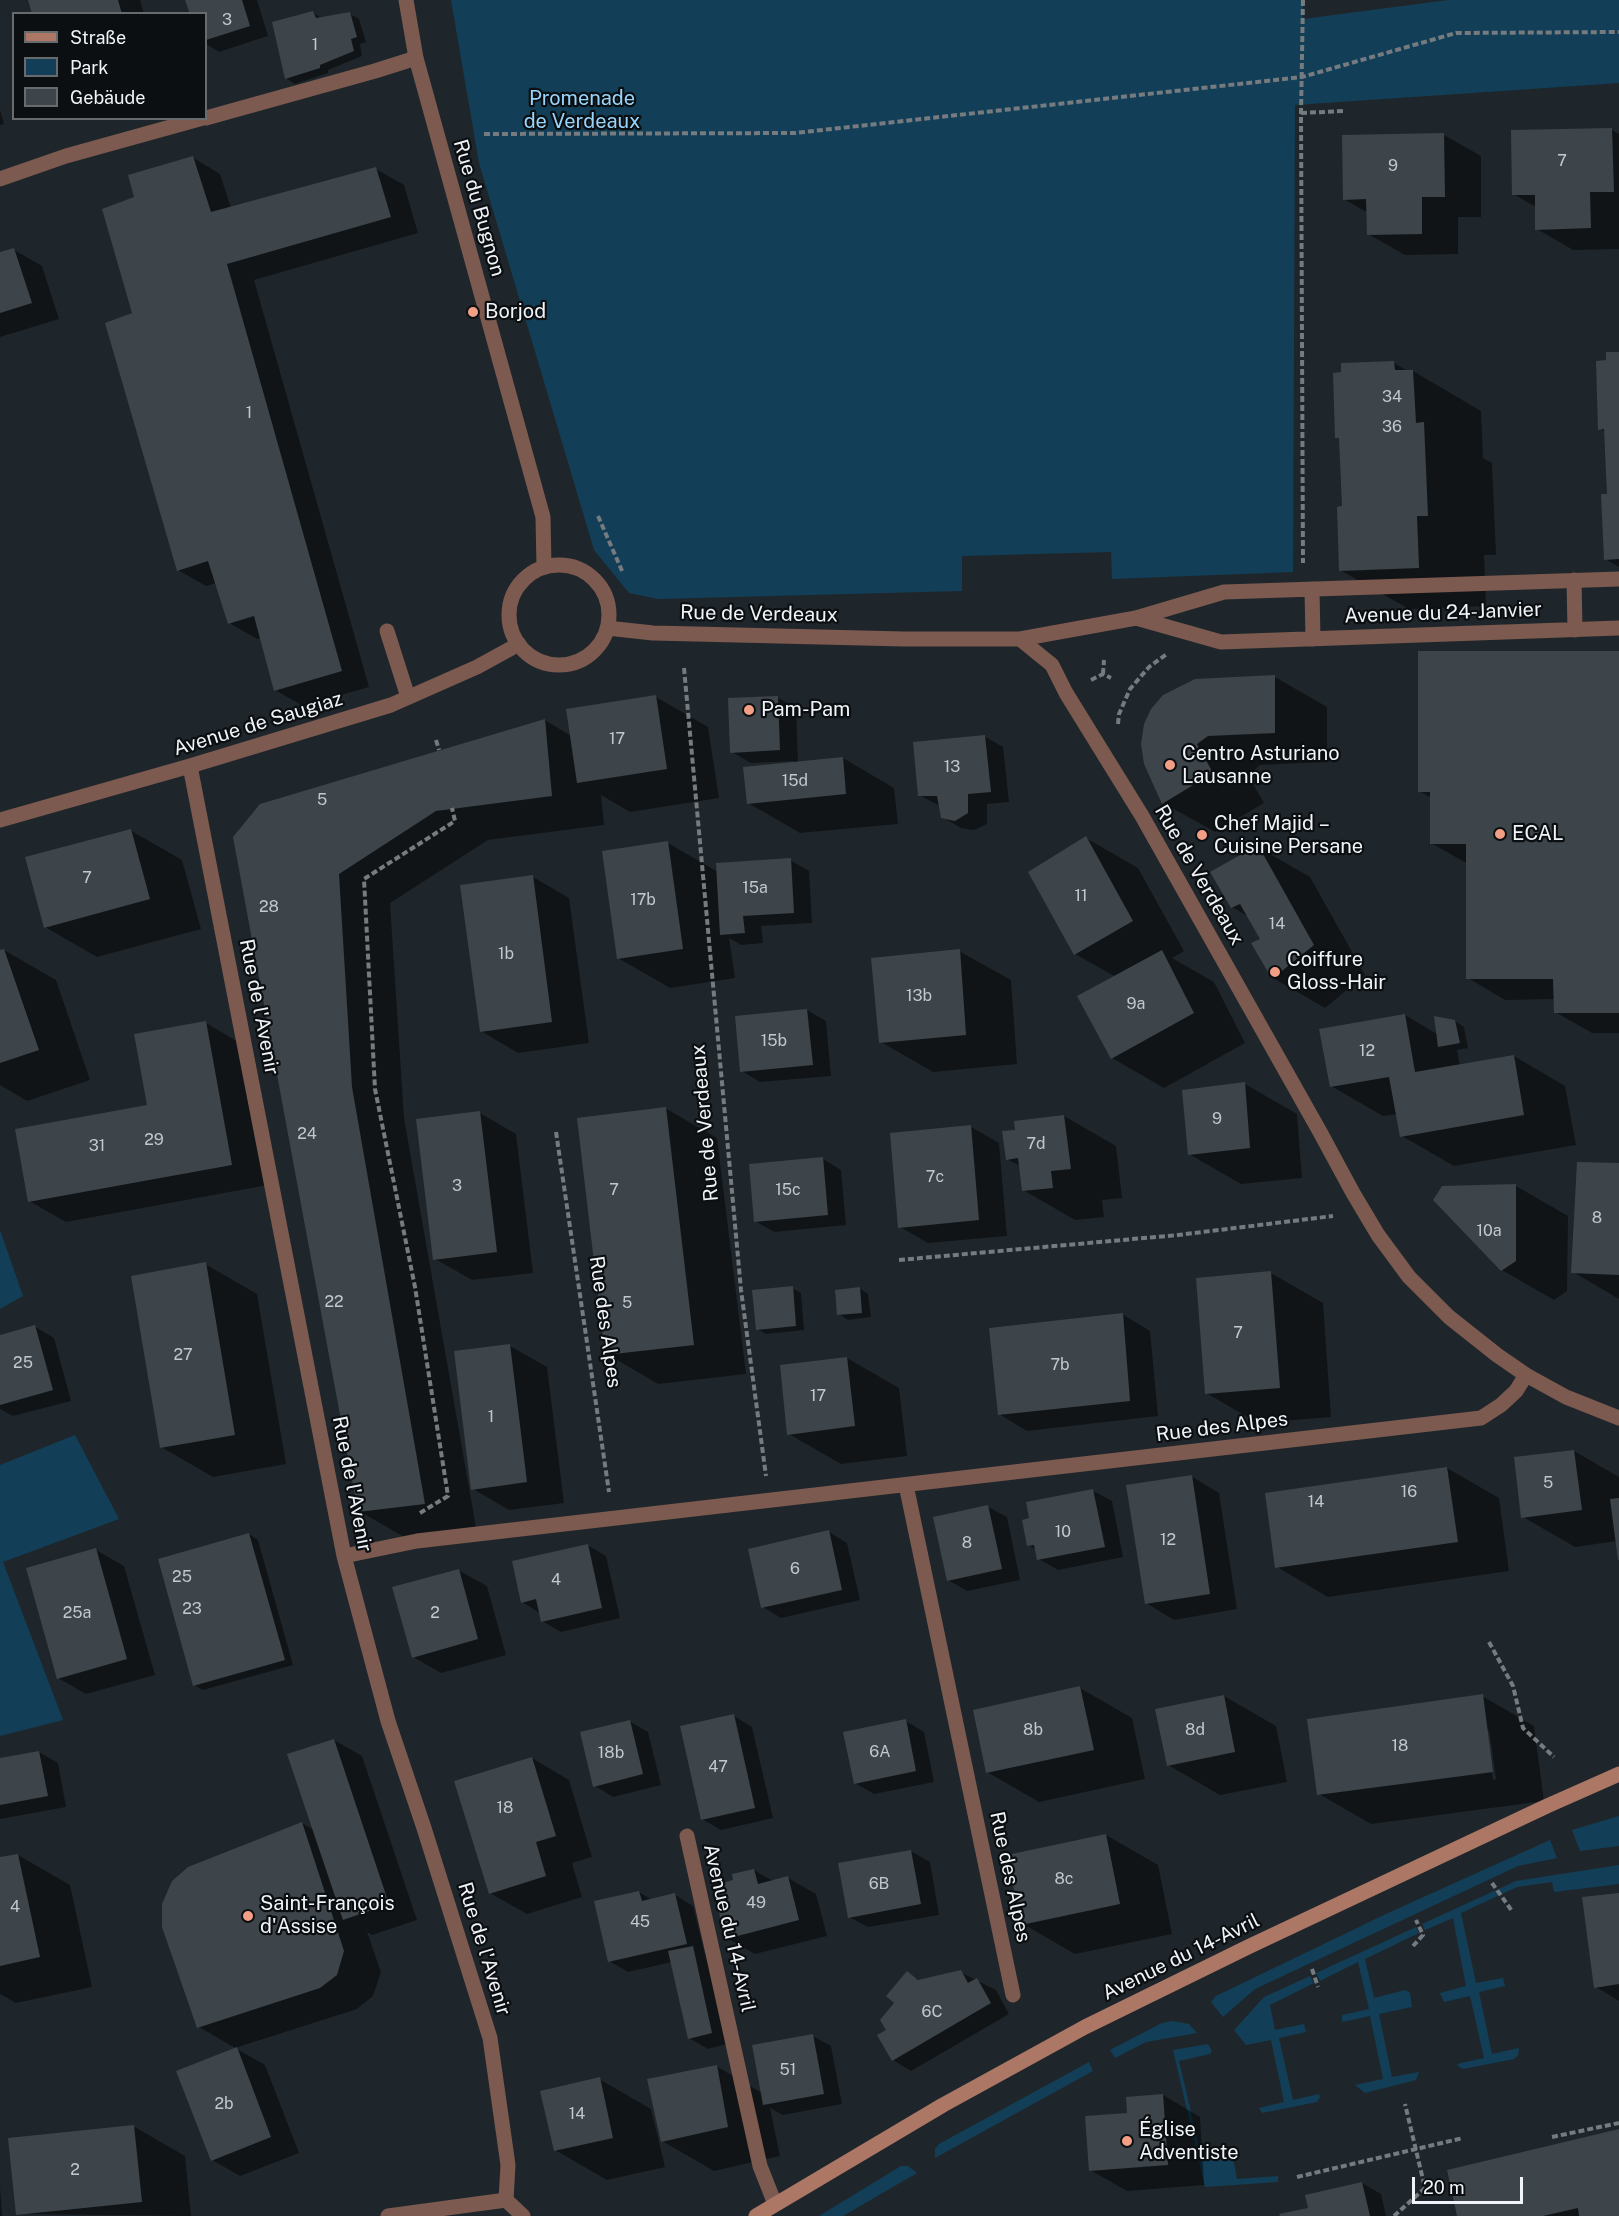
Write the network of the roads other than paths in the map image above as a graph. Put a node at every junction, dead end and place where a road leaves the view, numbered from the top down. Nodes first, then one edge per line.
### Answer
1 (406, 0) edge
2 (416, 57) junction
3 (207, 117) edge
4 (197, 120) edge
5 (0, 179) edge
6 (544, 567) junction
7 (1619, 579) edge
8 (1574, 580) junction
9 (1312, 589) junction
10 (1136, 618) junction
11 (607, 628) junction
12 (1619, 628) edge
13 (1575, 630) junction
14 (387, 631) dead end
15 (1020, 639) junction
16 (1313, 639) junction
17 (519, 644) junction
18 (408, 697) junction
19 (190, 766) junction
20 (0, 820) edge
21 (1526, 1375) junction
22 (1619, 1418) edge
23 (906, 1485) junction
24 (344, 1556) junction
25 (1619, 1774) edge
26 (687, 1836) dead end
27 (1013, 1995) dead end
28 (506, 2200) junction
29 (775, 2204) junction
30 (388, 2216) edge
31 (523, 2216) edge
32 (756, 2216) edge

1 - 2 street, Rue du Bugnon
2 - 3 street
2 - 6 street, Rue du Bugnon
4 - 5 street
6 - 11 street
6 - 17 street
7 - 8 street, Avenue du 24-Janvier
8 - 9 street, Avenue du 24-Janvier
8 - 13 street
9 - 10 street, Avenue du 24-Janvier
9 - 16 street
10 - 15 street, Avenue du 24-Janvier
10 - 16 street, Avenue du 24-Janvier
11 - 15 street, Rue de Verdeaux
11 - 17 street
12 - 13 street, Avenue du 24-Janvier
13 - 16 street, Avenue du 24-Janvier
14 - 18 street
15 - 21 street, Rue de Verdeaux
17 - 18 street, Avenue de Saugiaz
18 - 19 street, Avenue de Saugiaz
19 - 20 street, Avenue de Saugiaz
19 - 24 street, Rue de l'Avenir
21 - 22 street, Rue de Verdeaux
21 - 23 street, Rue des Alpes
23 - 24 street, Rue des Alpes
23 - 27 street, Rue des Alpes
24 - 28 street, Rue de l'Avenir
25 - 29 main road, Avenue du 14-Avril
26 - 29 street, Avenue du 14-Avril
28 - 30 street
28 - 31 street
29 - 32 main road, Avenue du 14-Avril

